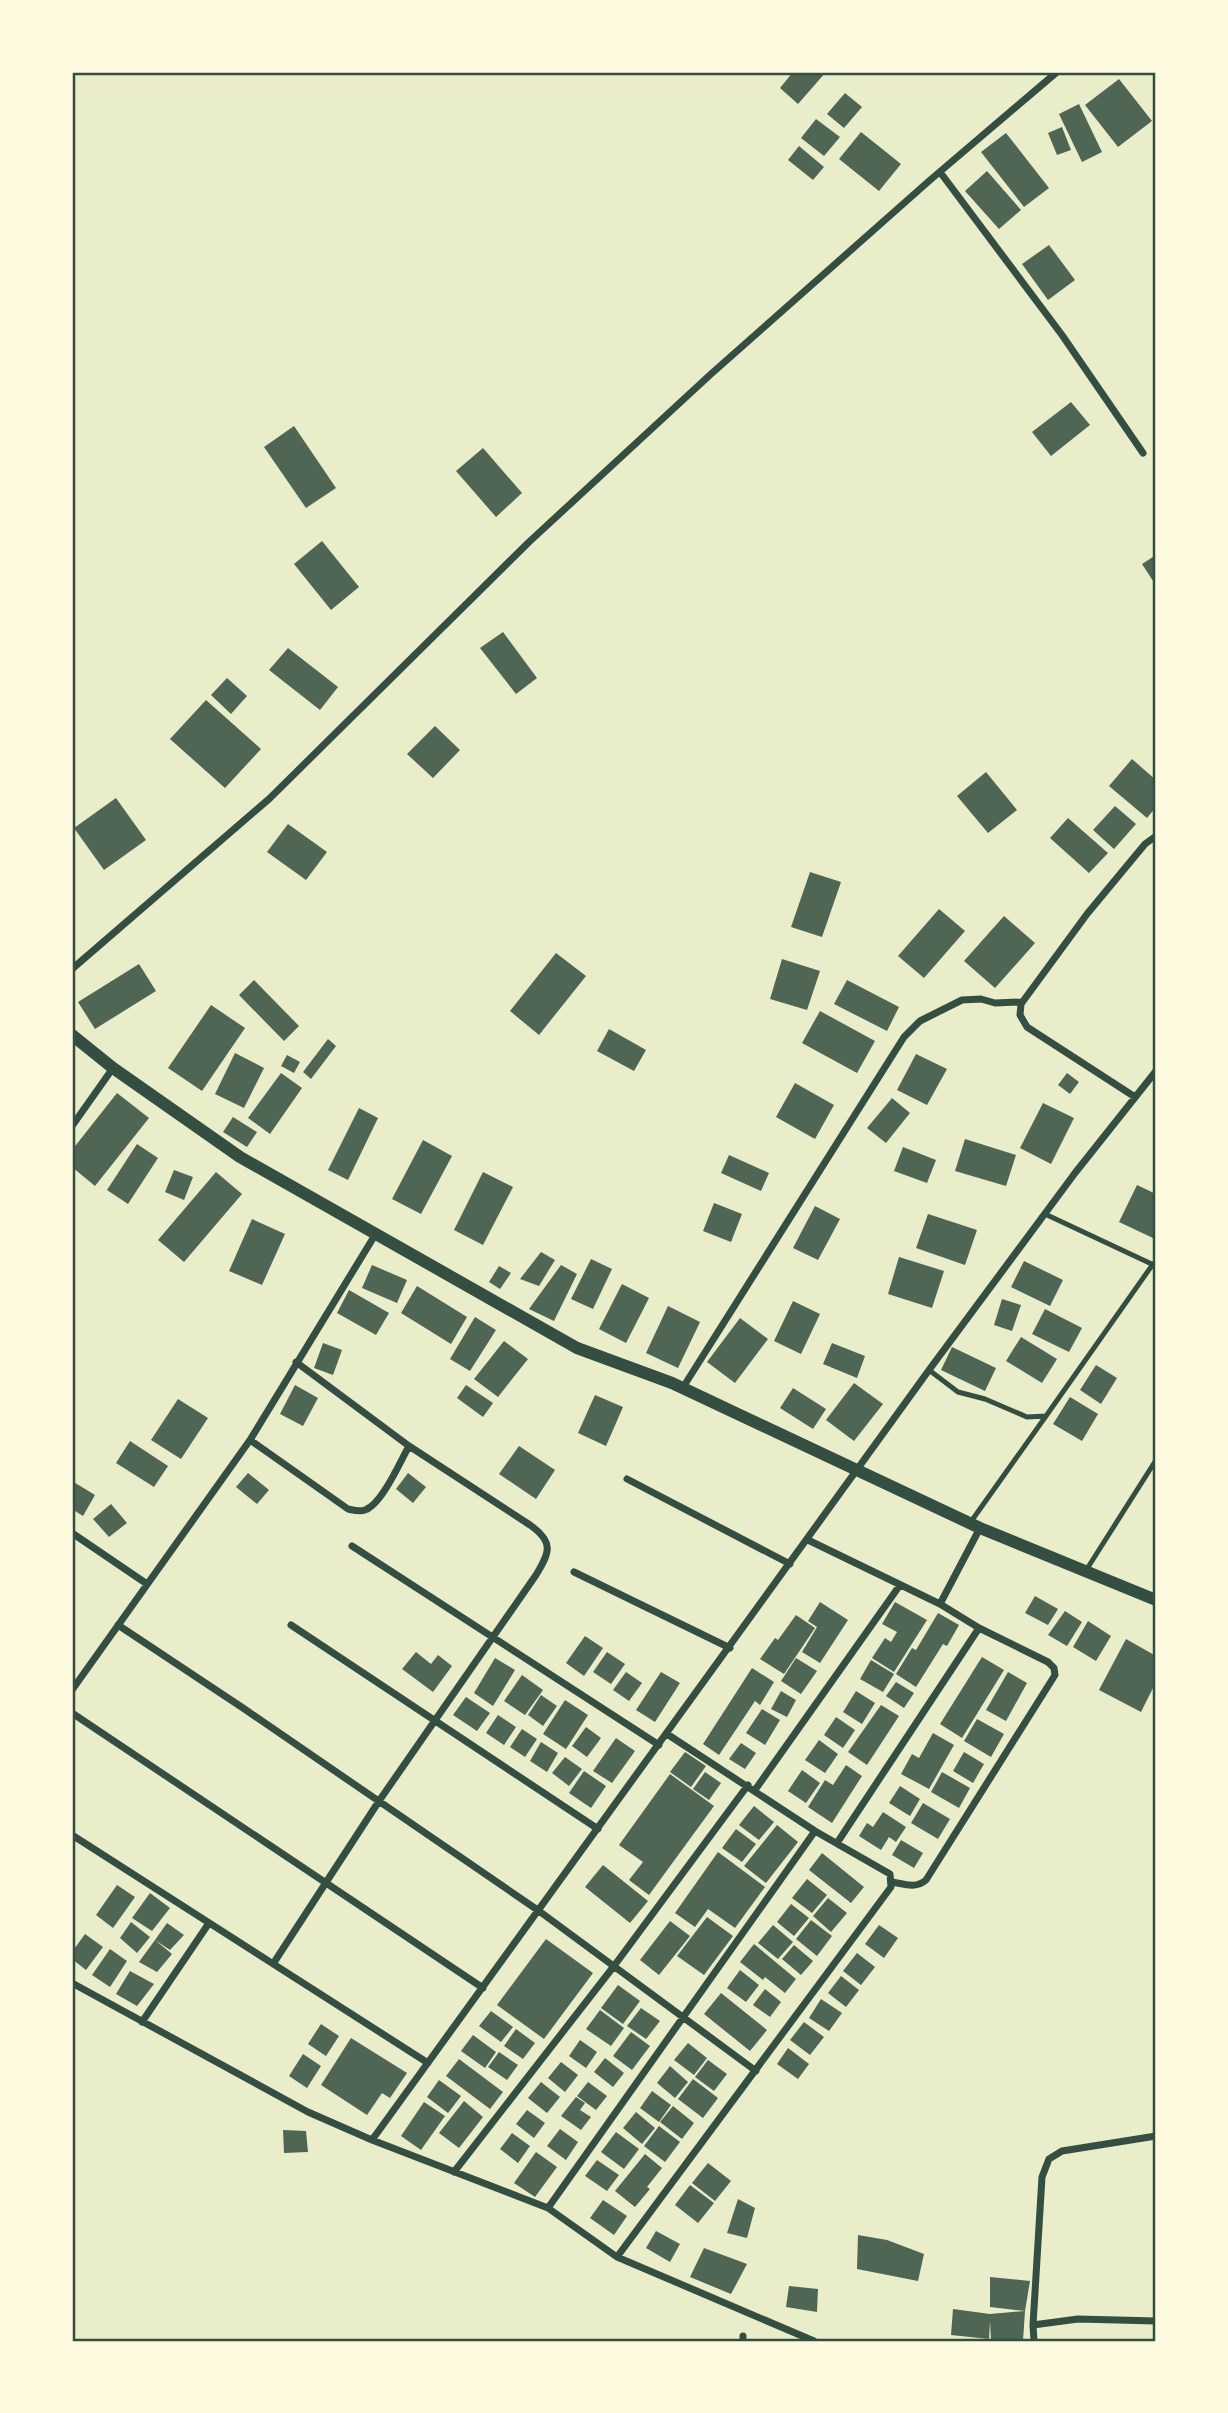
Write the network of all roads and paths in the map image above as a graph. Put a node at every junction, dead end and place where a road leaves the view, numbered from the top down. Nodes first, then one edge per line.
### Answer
1 (1056, 72) edge
2 (940, 172) junction
3 (1143, 453) dead end
4 (1156, 836) edge
5 (72, 969) edge
6 (1021, 1002) junction
7 (72, 1035) edge
8 (113, 1068) junction
9 (1156, 1070) edge
10 (1135, 1097) junction
11 (72, 1126) edge
12 (1045, 1214) junction
13 (375, 1235) junction
14 (1154, 1265) edge
15 (296, 1362) junction
16 (929, 1370) junction
17 (682, 1388) junction
18 (1046, 1416) junction
19 (250, 1440) junction
20 (409, 1446) junction
21 (1156, 1460) edge
22 (859, 1470) junction
23 (627, 1479) dead end
24 (975, 1525) junction
25 (72, 1533) edge
26 (808, 1540) junction
27 (352, 1546) dead end
28 (790, 1564) junction
29 (574, 1572) dead end
30 (1085, 1572) junction
31 (147, 1584) junction
32 (900, 1585) junction
33 (1156, 1600) edge
34 (940, 1604) junction
35 (118, 1625) junction
36 (291, 1625) dead end
37 (979, 1628) junction
38 (492, 1636) junction
39 (730, 1648) junction
40 (72, 1690) edge
41 (72, 1713) edge
42 (435, 1720) junction
43 (667, 1734) junction
44 (659, 1745) junction
45 (752, 1788) junction
46 (379, 1801) junction
47 (598, 1829) junction
48 (815, 1831) junction
49 (72, 1835) edge
50 (837, 1843) junction
51 (324, 1882) junction
52 (892, 1882) junction
53 (539, 1911) junction
54 (209, 1923) junction
55 (273, 1964) junction
56 (614, 1966) junction
57 (72, 1983) edge
58 (483, 1988) junction
59 (683, 2017) junction
60 (142, 2022) junction
61 (428, 2063) junction
62 (756, 2071) junction
63 (1156, 2136) edge
64 (372, 2140) junction
65 (454, 2172) junction
66 (548, 2208) junction
67 (617, 2257) junction
68 (1156, 2321) edge
69 (1033, 2325) junction
70 (814, 2341) edge
71 (1034, 2341) edge

1 - 2 street
2 - 3 street
2 - 5 street
4 - 6 street
6 - 10 street
6 - 17 street
7 - 8 street
8 - 11 street
8 - 13 street
9 - 10 street
10 - 12 street
12 - 14 lane
12 - 16 street
13 - 15 street
13 - 17 street
14 - 18 lane
15 - 19 street
15 - 20 street
16 - 18 lane
16 - 22 street
17 - 22 street
18 - 24 lane
19 - 20 street
19 - 31 street
20 - 38 street
21 - 30 lane
22 - 24 street
22 - 26 street
23 - 28 street
24 - 30 street
24 - 34 street
25 - 31 street
26 - 28 street
26 - 32 street
27 - 38 street
28 - 39 street
29 - 39 street
30 - 33 street
31 - 35 street
32 - 34 street
32 - 45 street
34 - 37 street
35 - 40 street
35 - 46 street
36 - 42 street
37 - 50 street
37 - 52 street
38 - 42 street
38 - 44 street
39 - 43 street
41 - 51 street
42 - 46 street
42 - 47 street
43 - 44 street
43 - 45 street
44 - 47 street
45 - 48 street
45 - 56 street
46 - 51 street
46 - 53 street
47 - 53 street
48 - 50 street
48 - 59 street
49 - 54 street
50 - 52 street
51 - 55 street
51 - 58 street
52 - 62 street
53 - 56 street
53 - 58 street
54 - 55 street
54 - 60 street
55 - 61 street
56 - 59 street
56 - 65 street
57 - 60 street
58 - 61 street
59 - 62 street
59 - 66 street
60 - 64 street
61 - 64 street
62 - 67 street
63 - 69 street
64 - 65 street
65 - 66 street
66 - 67 street
67 - 70 street
68 - 69 street
69 - 71 street

